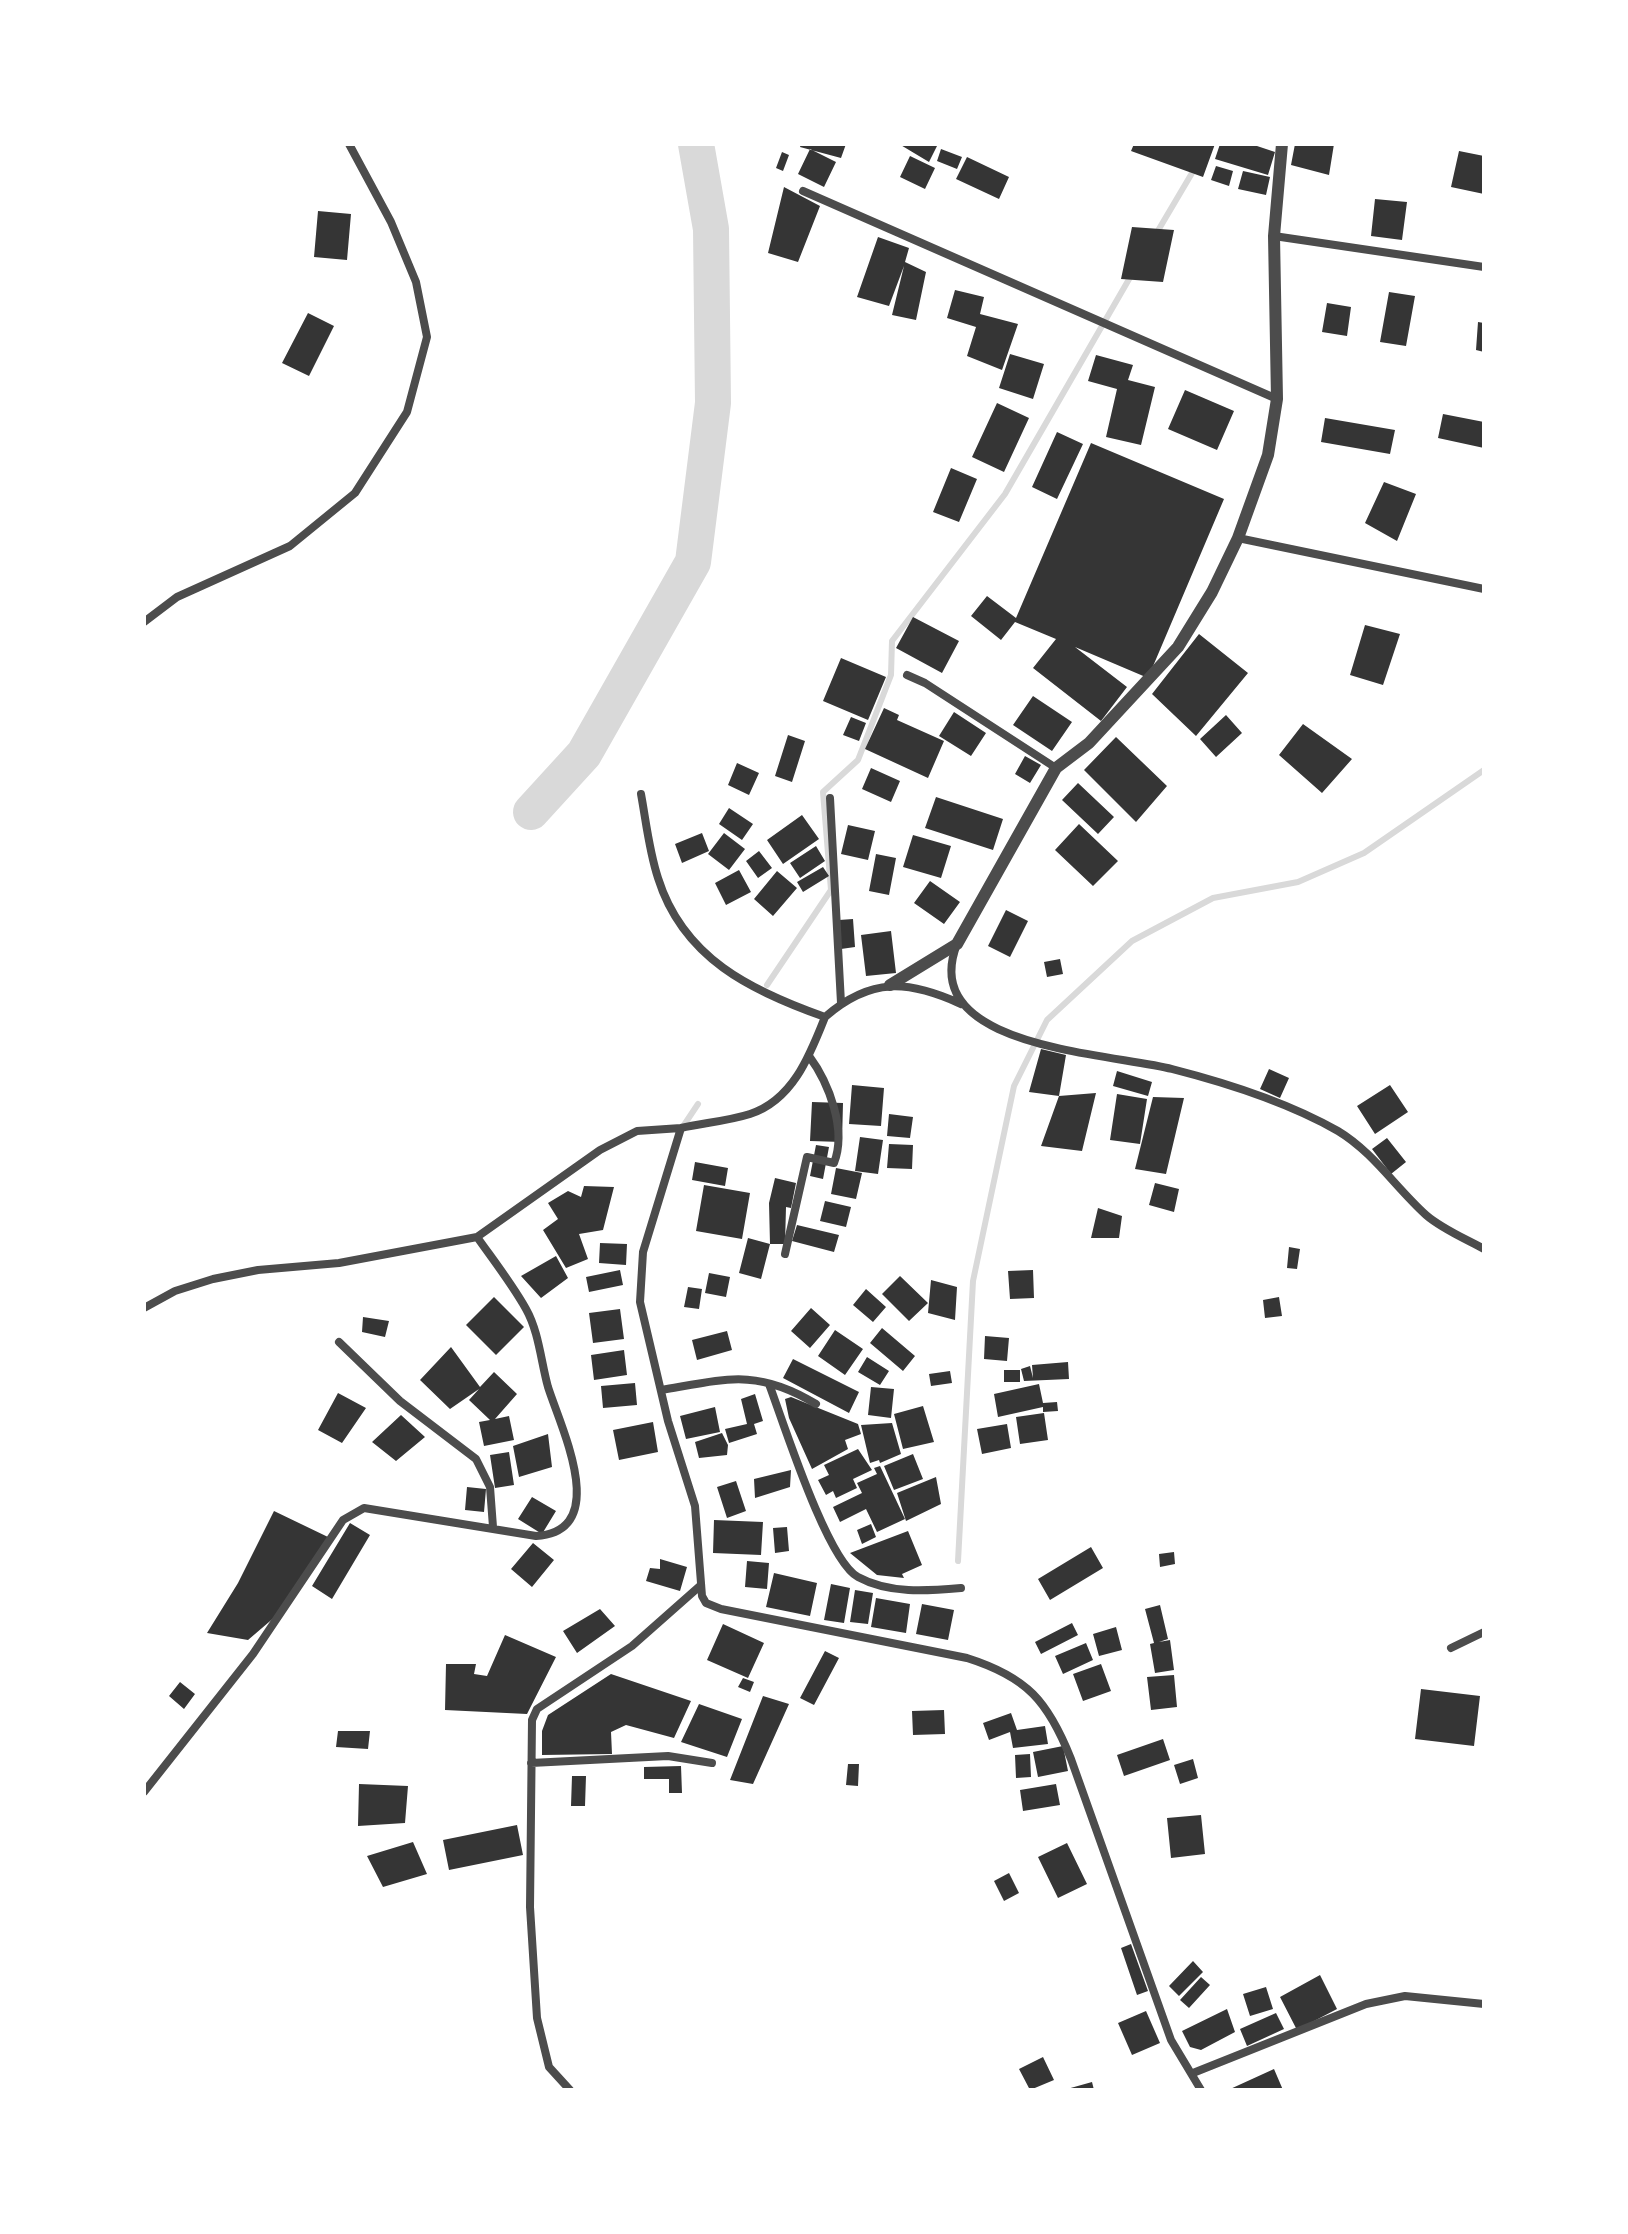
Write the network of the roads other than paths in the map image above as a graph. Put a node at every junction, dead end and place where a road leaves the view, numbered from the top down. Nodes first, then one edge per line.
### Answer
1 (349, 144) edge
2 (1282, 144) edge
3 (803, 191) dead end
4 (1274, 236) junction
5 (1484, 267) edge
6 (1277, 399) junction
7 (1238, 538) junction
8 (1484, 589) edge
9 (144, 622) edge
10 (907, 675) dead end
11 (1056, 768) junction
12 (641, 794) dead end
13 (830, 798) dead end
14 (957, 944) junction
15 (890, 985) junction
16 (841, 1003) junction
17 (962, 1004) junction
18 (825, 1017) junction
19 (809, 1056) junction
20 (681, 1128) junction
21 (477, 1237) junction
22 (1484, 1249) edge
23 (785, 1254) dead end
24 (144, 1308) edge
25 (339, 1342) dead end
26 (769, 1384) junction
27 (662, 1390) junction
28 (816, 1404) dead end
29 (493, 1527) junction
30 (701, 1585) junction
31 (961, 1588) dead end
32 (1484, 1632) edge
33 (1451, 1648) dead end
34 (531, 1763) junction
35 (712, 1763) dead end
36 (144, 1792) edge
37 (1484, 2004) edge
38 (1193, 2073) junction
39 (570, 2090) edge
40 (1201, 2090) edge

1 - 9 street
2 - 4 street
3 - 6 street
4 - 5 street
4 - 6 street
6 - 7 street
7 - 8 street
7 - 11 street
10 - 11 street
11 - 14 street
12 - 18 street
13 - 16 street
14 - 15 street
14 - 17 street
15 - 16 street
15 - 17 street
16 - 18 street
17 - 22 street
18 - 19 street
19 - 20 street
19 - 23 street
20 - 21 street
20 - 27 street
21 - 24 street
21 - 29 street
25 - 29 street
26 - 27 street
26 - 28 street
26 - 31 street
27 - 30 street
29 - 36 street
30 - 34 street
30 - 38 street
32 - 33 street
34 - 35 street
34 - 39 street
37 - 38 street
38 - 40 street

